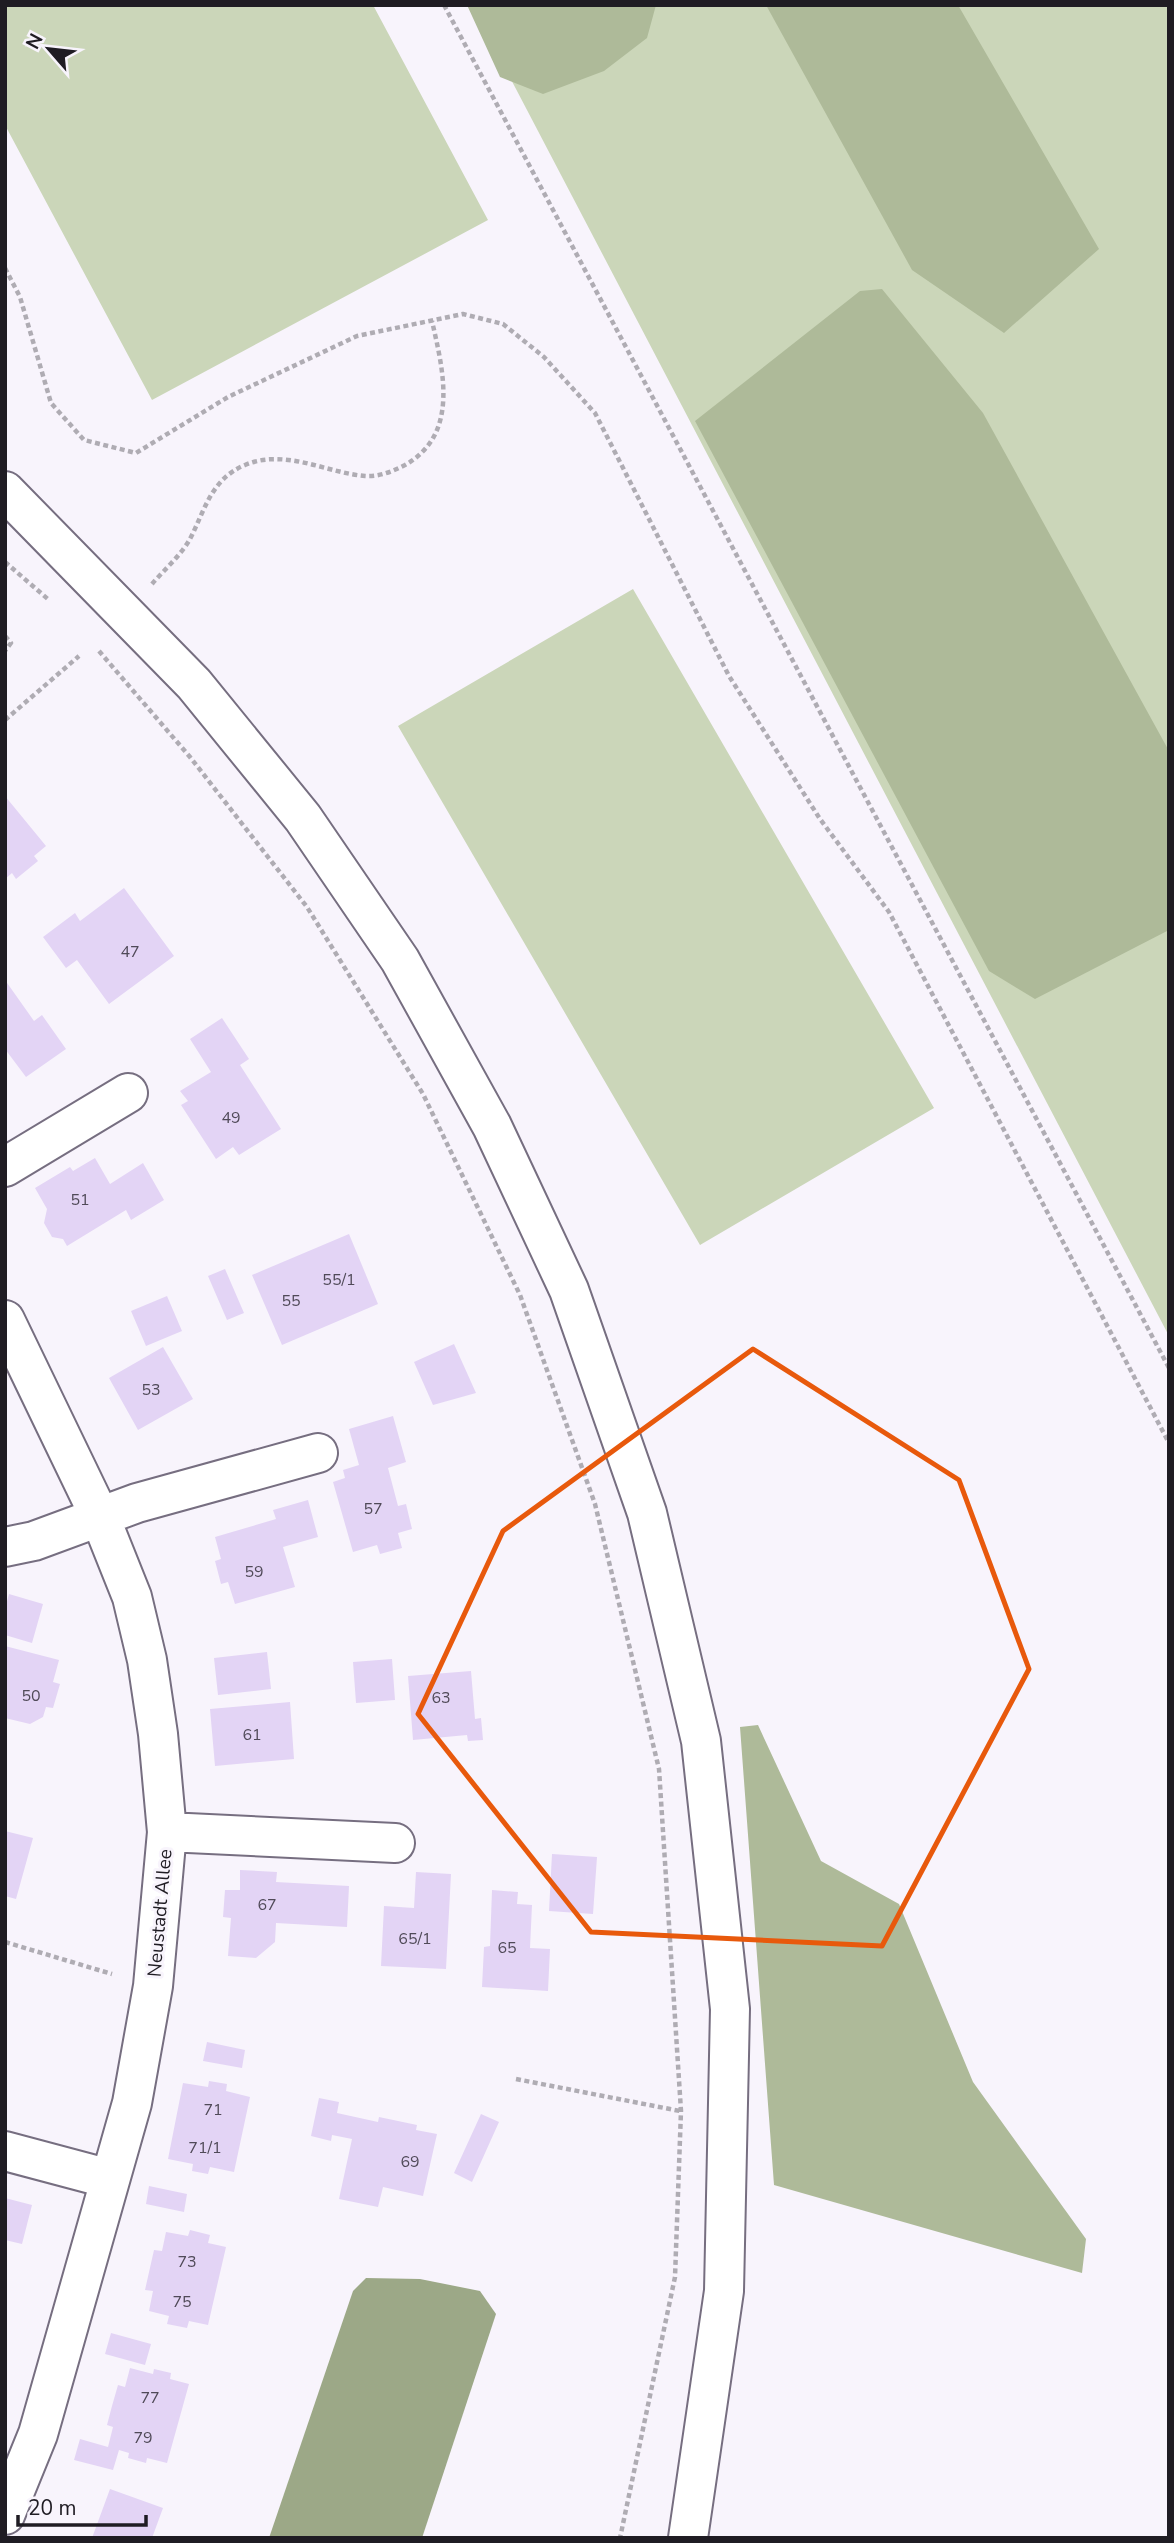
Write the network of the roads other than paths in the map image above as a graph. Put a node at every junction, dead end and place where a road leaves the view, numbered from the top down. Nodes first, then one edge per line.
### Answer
1 (5, 491) edge
2 (128, 1093) dead end
3 (5, 1167) edge
4 (5, 1320) edge
5 (318, 1453) dead end
6 (100, 1517) junction
7 (5, 1547) edge
8 (167, 1832) junction
9 (395, 1843) dead end
10 (5, 2151) edge
11 (110, 2179) junction
12 (5, 2515) edge
13 (688, 2538) edge

1 - 13 street
2 - 3 street
4 - 6 street, Neustadt Allee
5 - 6 street
6 - 7 street
6 - 8 street, Neustadt Allee
8 - 9 street
8 - 11 street, Neustadt Allee
10 - 11 street
11 - 12 street, Neustadt Allee

